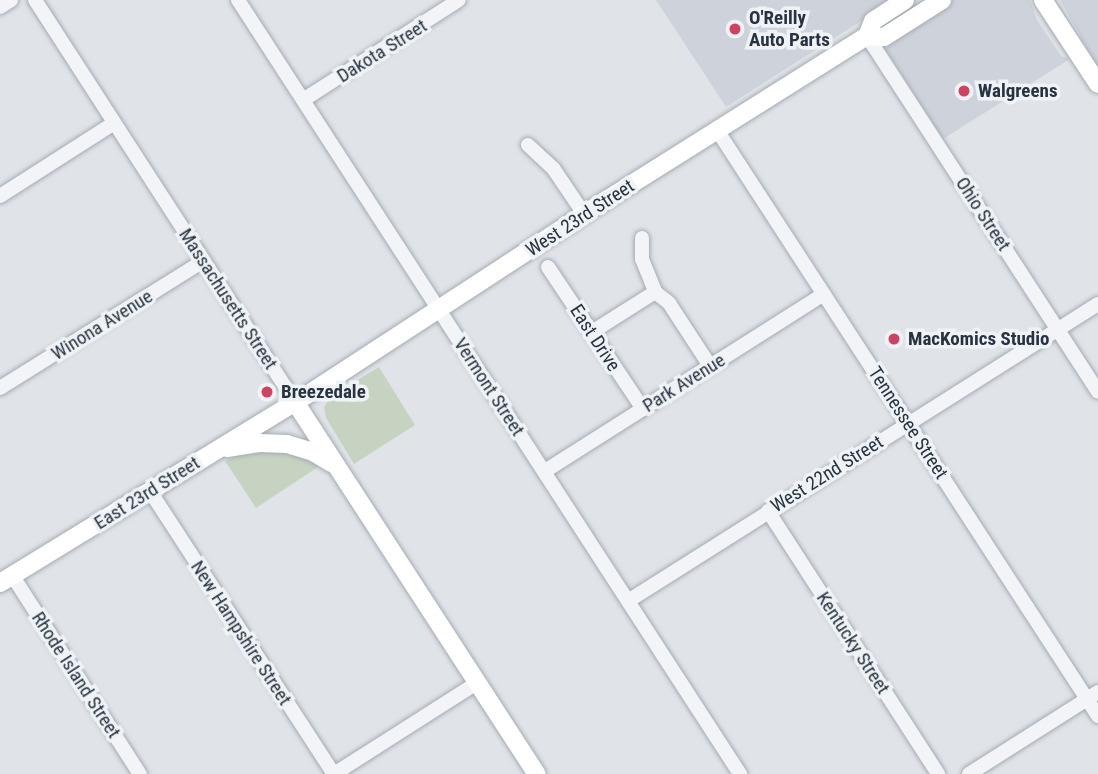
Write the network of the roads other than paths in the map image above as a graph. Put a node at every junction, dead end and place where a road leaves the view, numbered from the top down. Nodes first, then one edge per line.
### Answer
1 (11, 0) edge
2 (35, 0) edge
3 (238, 0) edge
4 (459, 0) edge
5 (905, 0) edge
6 (942, 0) edge
7 (1043, 0) edge
8 (0, 7) edge
9 (867, 36) junction
10 (1098, 85) edge
11 (303, 100) junction
12 (114, 123) junction
13 (717, 130) junction
14 (528, 145) dead end
15 (0, 196) edge
16 (584, 214) junction
17 (642, 238) dead end
18 (203, 261) junction
19 (548, 267) dead end
20 (655, 292) junction
21 (824, 294) junction
22 (1098, 304) edge
23 (440, 311) junction
24 (1058, 329) junction
25 (592, 332) junction
26 (710, 366) junction
27 (0, 388) edge
28 (1098, 391) edge
29 (295, 402) junction
30 (642, 409) junction
31 (908, 424) junction
32 (214, 452) junction
33 (336, 466) junction
34 (545, 471) junction
35 (150, 491) junction
36 (768, 512) junction
37 (6, 579) edge
38 (628, 601) junction
39 (478, 683) junction
40 (1093, 696) edge
41 (1098, 716) edge
42 (140, 774) edge
43 (334, 774) edge
44 (537, 774) edge
45 (740, 774) edge
46 (938, 774) edge
47 (968, 774) edge

1 - 8 street
2 - 12 street, Massachusetts Street
3 - 11 street, Vermont Street
4 - 11 street, Dakota Street
5 - 9 main road, West 23rd Street
6 - 9 main road, West 23rd Street
7 - 10 main road
9 - 13 main road, West 23rd Street
9 - 24 street, Ohio Street
11 - 23 street, Vermont Street
12 - 15 street
12 - 18 street, Massachusetts Street
13 - 16 main road, West 23rd Street
13 - 21 street, Tennessee Street
14 - 16 street
16 - 23 main road, West 23rd Street
17 - 20 street
18 - 27 street, Winona Avenue
18 - 29 street, Massachusetts Street
19 - 25 street, East Drive
20 - 25 street
20 - 26 street
21 - 26 street, Park Avenue
21 - 31 street, Tennessee Street
22 - 24 street, West 22nd Street
23 - 29 main road, West 23rd Street
23 - 34 street, Vermont Street
24 - 28 street, Ohio Street
24 - 31 street, West 22nd Street
25 - 30 street, East Drive
26 - 30 street, Park Avenue
29 - 32 main road, East 23rd Street
29 - 33 main road, Massachusetts Street
30 - 34 street, Park Avenue
31 - 36 street, West 22nd Street
31 - 40 street, Tennessee Street
32 - 33 main road
32 - 35 main road, East 23rd Street
33 - 39 main road, Massachusetts Street
34 - 38 street, Vermont Street
35 - 37 main road, East 23rd Street
35 - 43 street, New Hampshire Street
36 - 38 street, West 22nd Street
36 - 46 street, Kentucky Street
37 - 42 street, Rhode Island Street
38 - 45 street, Vermont Street
39 - 43 street
39 - 44 main road, Massachusetts Street
40 - 41 street, Tennessee Street
40 - 47 street

